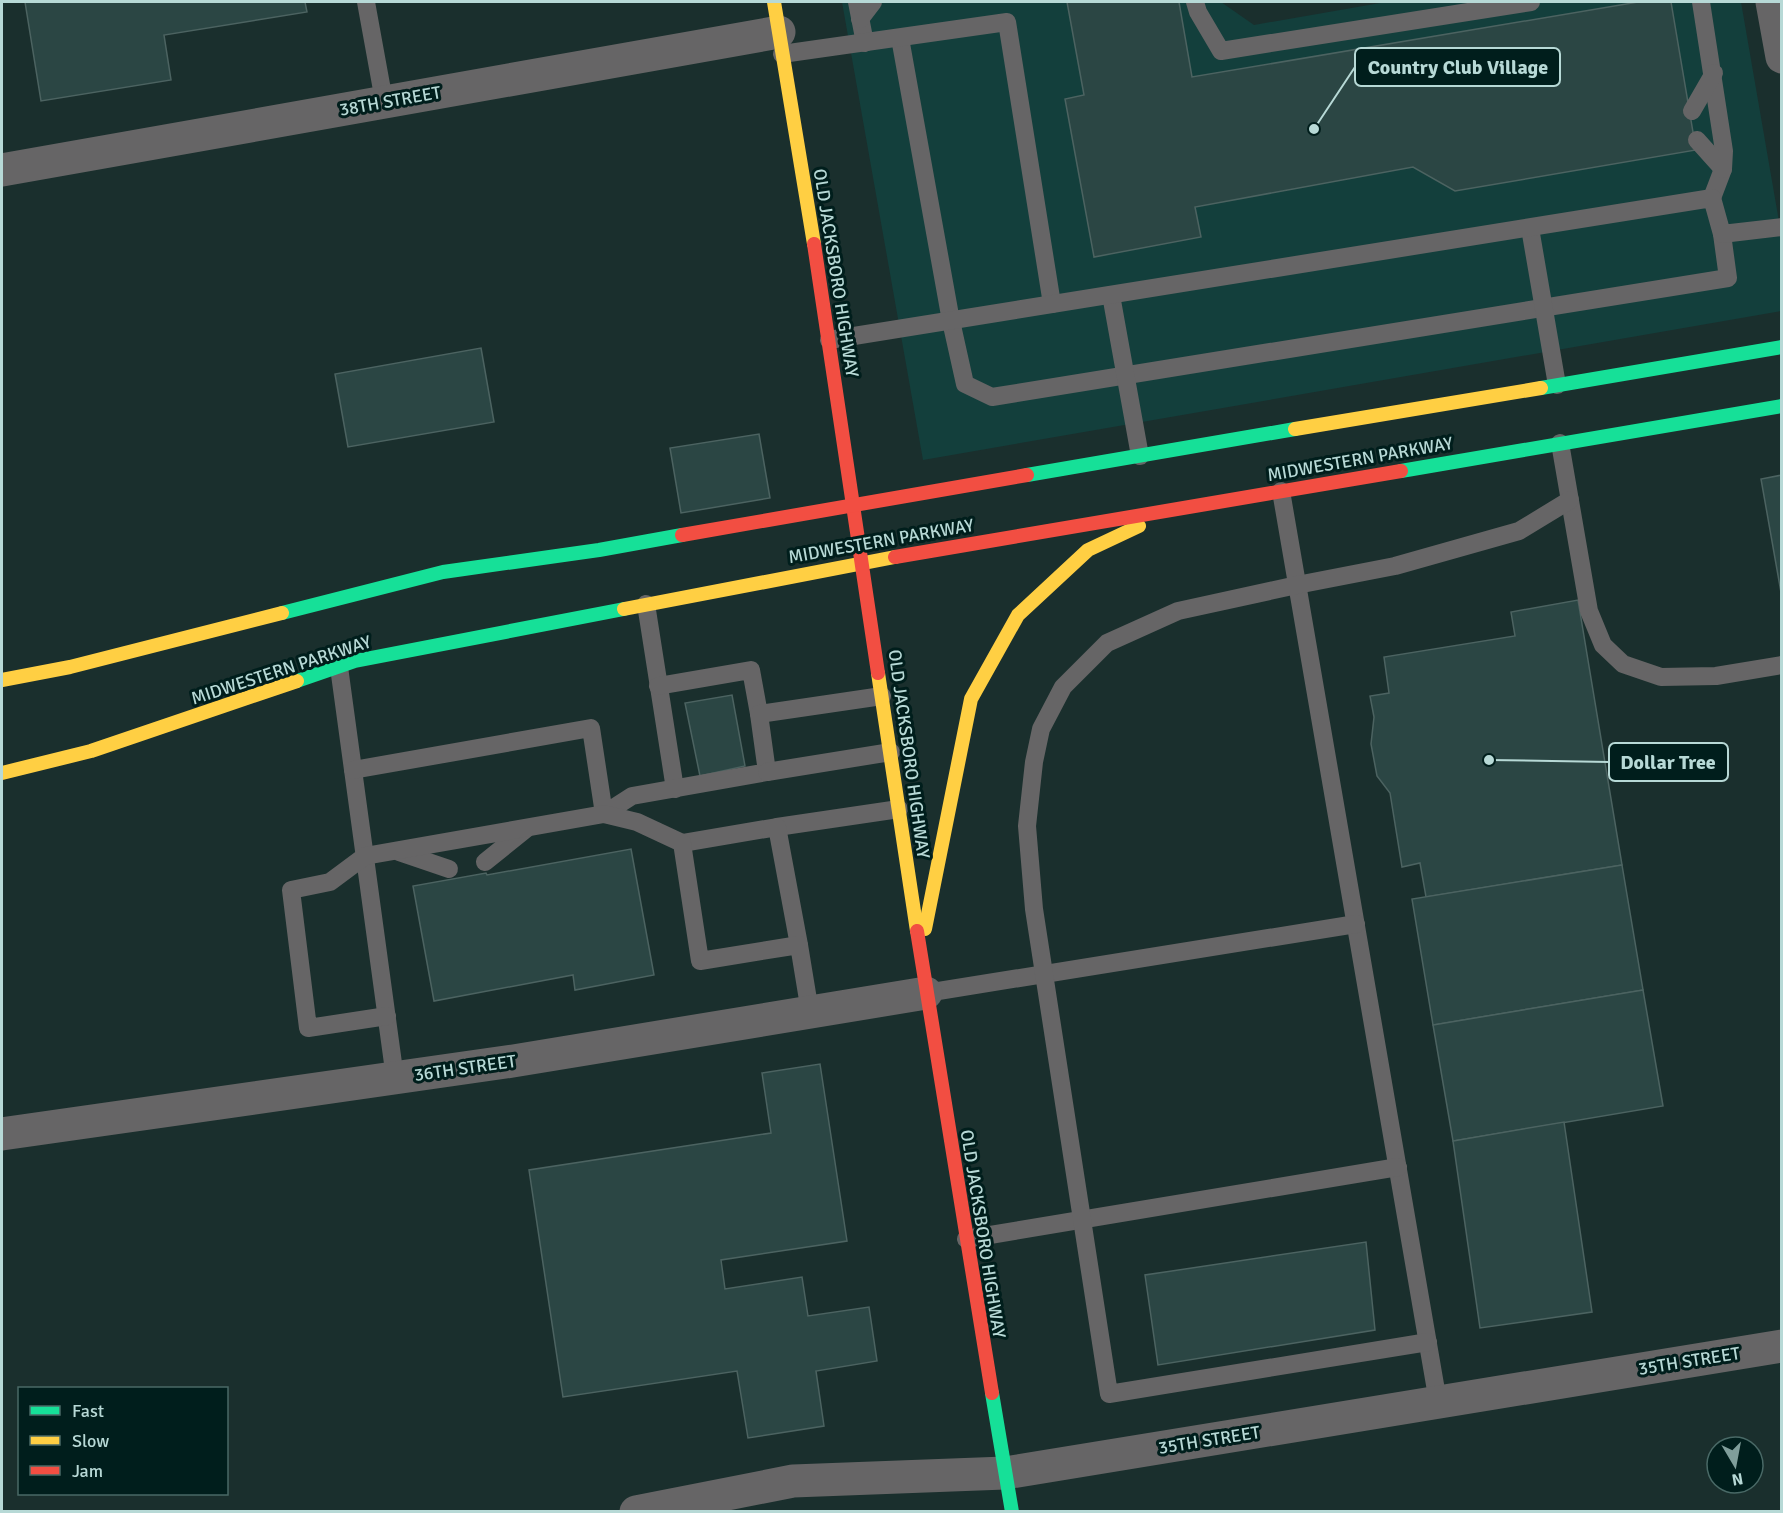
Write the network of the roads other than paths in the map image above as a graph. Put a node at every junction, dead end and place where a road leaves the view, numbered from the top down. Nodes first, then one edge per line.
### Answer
1 (366, 2) edge
2 (873, 2) edge
3 (1196, 2) edge
4 (1531, 2) edge
5 (1701, 2) edge
6 (1772, 2) edge
7 (858, 10) edge
8 (778, 29) edge
9 (900, 38) junction
10 (865, 43) junction
11 (1782, 57) edge
12 (1714, 73) junction
13 (384, 101) junction
14 (1692, 111) dead end
15 (1697, 140) dead end
16 (1723, 169) junction
17 (2, 170) edge
18 (1712, 198) junction
19 (1782, 226) edge
20 (1530, 228) junction
21 (1722, 234) junction
22 (1111, 295) junction
23 (1052, 304) junction
24 (1543, 308) junction
25 (951, 321) junction
26 (829, 340) junction
27 (1782, 347) edge
28 (1125, 375) junction
29 (1557, 385) junction
30 (1782, 406) edge
31 (1560, 443) junction
32 (1140, 456) junction
33 (1281, 491) junction
34 (1570, 500) junction
35 (854, 504) junction
36 (1175, 509) junction
37 (863, 562) junction
38 (1297, 585) junction
39 (646, 604) junction
40 (1782, 665) edge
41 (339, 667) junction
42 (2, 680) edge
43 (657, 686) junction
44 (882, 696) junction
45 (759, 714) junction
46 (891, 752) junction
47 (353, 770) junction
48 (767, 772) junction
49 (2, 773) edge
50 (675, 789) junction
51 (899, 808) junction
52 (604, 814) junction
53 (777, 827) junction
54 (527, 828) junction
55 (682, 843) junction
56 (395, 851) junction
57 (365, 856) junction
58 (485, 862) dead end
59 (449, 869) dead end
60 (1356, 924) junction
61 (799, 945) junction
62 (920, 954) junction
63 (1043, 974) junction
64 (926, 993) junction
65 (810, 1012) junction
66 (387, 1016) junction
67 (395, 1078) junction
68 (2, 1134) edge
69 (1398, 1167) junction
70 (1082, 1220) junction
71 (966, 1239) junction
72 (1428, 1342) junction
73 (1782, 1346) edge
74 (1438, 1402) junction
75 (1005, 1473) junction
76 (636, 1512) edge
77 (1012, 1512) edge

1 - 13 lane
2 - 7 lane
3 - 4 lane
5 - 12 lane
6 - 11 street
7 - 10 lane
8 - 10 lane
8 - 13 street, 38TH STREET
8 - 26 main road, OLD JACKSBORO HIGHWAY
9 - 10 lane
9 - 23 lane
9 - 25 lane
12 - 14 lane
12 - 16 lane
13 - 17 street, 38TH STREET
15 - 16 lane
16 - 18 lane
18 - 20 lane
18 - 21 lane
19 - 21 lane
20 - 22 lane
20 - 24 lane
21 - 24 lane
22 - 23 lane
22 - 28 lane
23 - 25 lane
24 - 28 lane
24 - 29 lane
25 - 26 lane
25 - 28 lane
26 - 35 main road, OLD JACKSBORO HIGHWAY
27 - 29 main road
28 - 32 lane
29 - 32 main road
30 - 31 main road, MIDWESTERN PARKWAY
31 - 33 main road, MIDWESTERN PARKWAY
31 - 34 lane
32 - 35 main road
33 - 36 main road, MIDWESTERN PARKWAY
33 - 38 lane
34 - 38 lane
34 - 40 lane
35 - 37 main road, OLD JACKSBORO HIGHWAY
35 - 42 main road
36 - 37 main road, MIDWESTERN PARKWAY
36 - 62 main road
37 - 39 main road, MIDWESTERN PARKWAY
37 - 44 main road, OLD JACKSBORO HIGHWAY
38 - 60 lane
38 - 63 lane
39 - 41 main road, MIDWESTERN PARKWAY
39 - 43 lane
41 - 47 lane
41 - 49 main road, MIDWESTERN PARKWAY
43 - 45 lane
43 - 50 lane
44 - 45 lane
44 - 46 main road, OLD JACKSBORO HIGHWAY
45 - 48 lane
46 - 48 lane
46 - 51 main road, OLD JACKSBORO HIGHWAY
47 - 52 lane
47 - 57 lane
48 - 50 lane
50 - 52 lane
51 - 53 lane
51 - 62 main road, OLD JACKSBORO HIGHWAY
52 - 54 lane
52 - 55 lane
53 - 55 lane
53 - 61 lane
54 - 56 lane
54 - 58 lane
55 - 61 lane
56 - 57 lane
56 - 59 lane
57 - 66 lane
57 - 66 lane
60 - 63 lane
60 - 69 lane
61 - 65 lane
62 - 64 main road, OLD JACKSBORO HIGHWAY
63 - 64 lane
63 - 70 lane
64 - 65 street, 36TH STREET
64 - 71 main road, OLD JACKSBORO HIGHWAY
65 - 67 street, 36TH STREET
66 - 67 lane
67 - 68 street, 36TH STREET
69 - 70 lane
69 - 72 lane
70 - 71 lane
70 - 72 lane
71 - 75 main road, OLD JACKSBORO HIGHWAY
72 - 74 lane
73 - 74 street, 35TH STREET
74 - 75 street, 35TH STREET
75 - 76 street, 35TH STREET
75 - 77 main road, OLD JACKSBORO HIGHWAY

